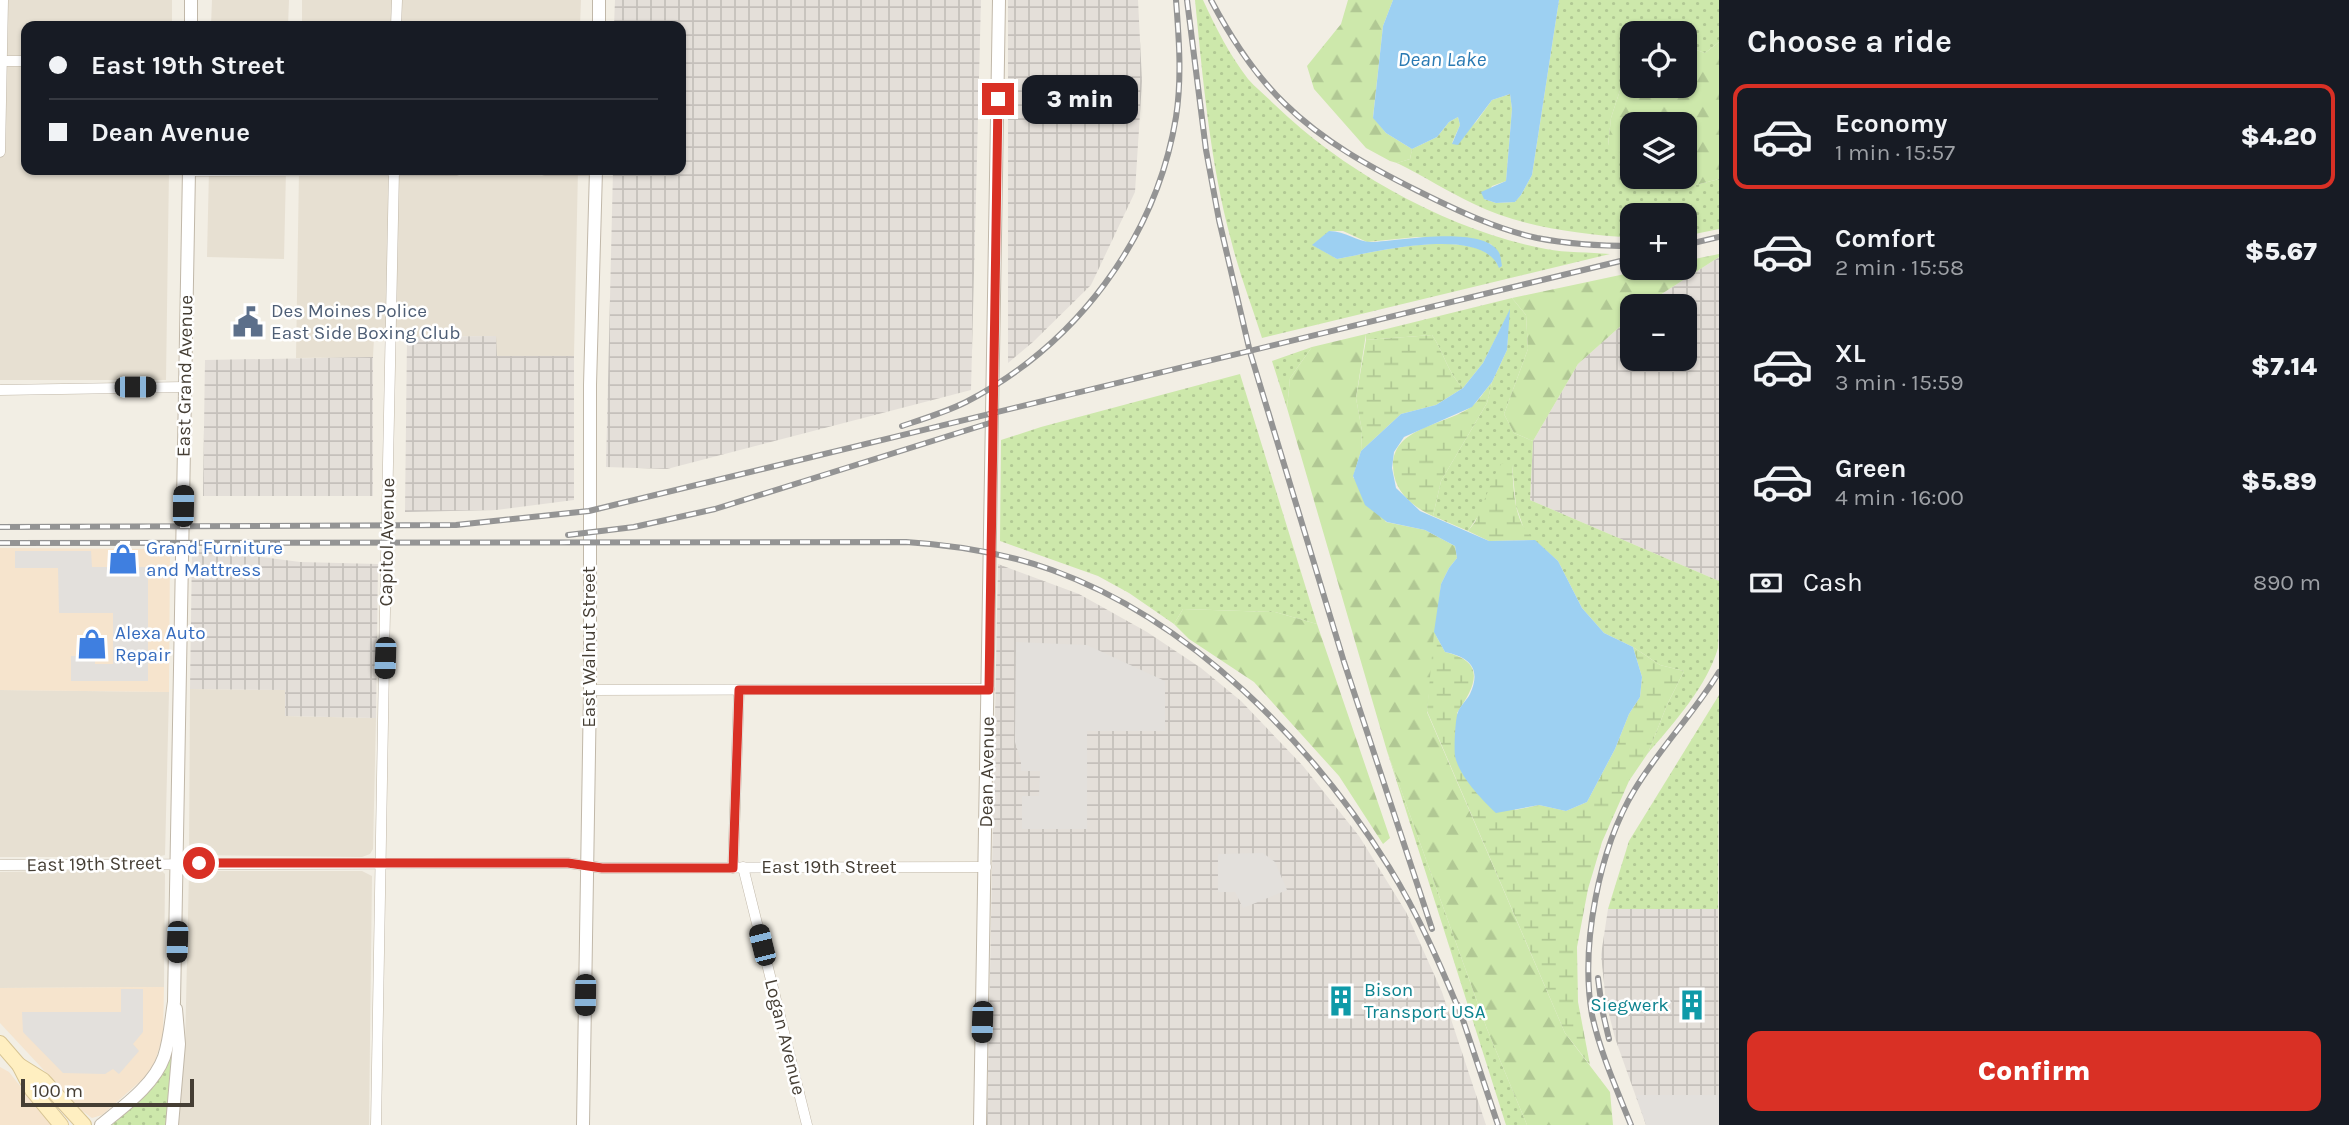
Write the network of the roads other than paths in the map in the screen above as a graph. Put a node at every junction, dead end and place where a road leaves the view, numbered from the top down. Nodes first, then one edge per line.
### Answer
1 (3, 0) edge
2 (191, 0) edge
3 (397, 0) edge
4 (599, 0) edge
5 (999, 0) edge
6 (191, 21) edge
7 (396, 21) edge
8 (598, 21) edge
9 (2, 61) junction
10 (21, 61) edge
11 (0, 152) edge
12 (188, 175) edge
13 (394, 175) edge
14 (596, 175) edge
15 (185, 387) junction
16 (0, 390) edge
17 (590, 690) junction
18 (739, 690) junction
19 (989, 690) junction
20 (177, 863) junction
21 (379, 863) junction
22 (0, 865) edge
23 (587, 865) junction
24 (986, 867) junction
25 (738, 868) junction
26 (174, 1002) junction
27 (0, 1043) edge
28 (19, 1065) junction
29 (61, 1125) edge
30 (84, 1125) edge
31 (101, 1125) edge
32 (172, 1125) edge
33 (376, 1125) edge
34 (583, 1125) edge
35 (807, 1125) edge
36 (980, 1125) edge

1 - 9 street
2 - 6 street
3 - 7 street
4 - 8 street
5 - 19 street, Dean Avenue
9 - 10 street
9 - 11 street
12 - 15 street, East Grand Avenue
13 - 21 street, Capitol Avenue
14 - 17 street, East Walnut Street
15 - 16 street
15 - 20 street, East Grand Avenue
17 - 18 street
17 - 23 street, East Walnut Street
18 - 19 street
18 - 25 street, Logan Avenue
19 - 24 street, Dean Avenue
20 - 21 street, East 19th Street
20 - 22 street, East 19th Street
20 - 26 street, East Grand Avenue
21 - 23 street, East 19th Street
21 - 33 street, Capitol Avenue
23 - 25 street, East 19th Street
23 - 34 street, East Walnut Street
24 - 25 street, East 19th Street
24 - 36 street, Dean Avenue
25 - 35 street, Logan Avenue
26 - 31 street, East Grand Avenue
26 - 32 street, East Grand Avenue
27 - 28 main road
28 - 29 main road
28 - 30 main road

